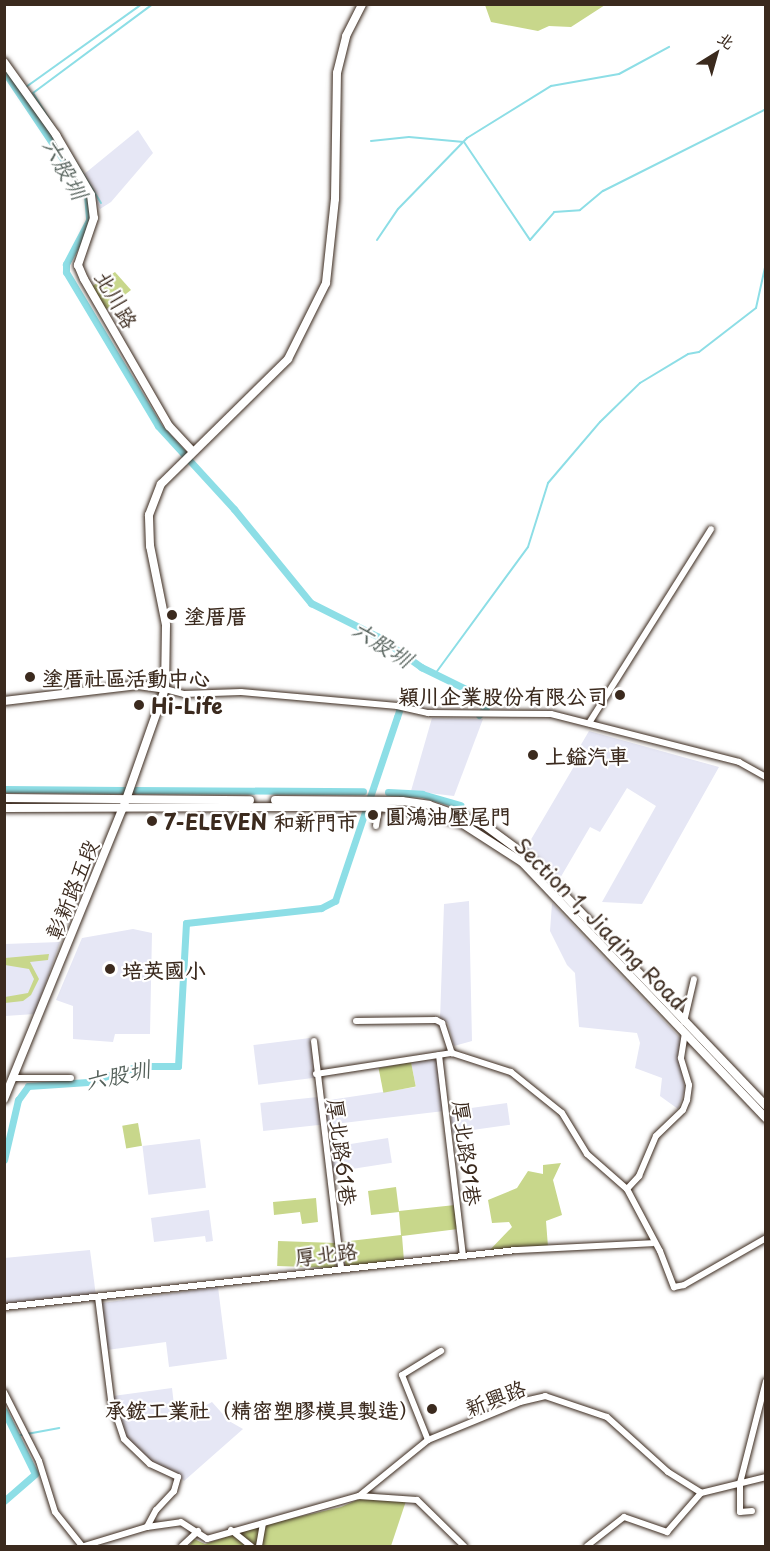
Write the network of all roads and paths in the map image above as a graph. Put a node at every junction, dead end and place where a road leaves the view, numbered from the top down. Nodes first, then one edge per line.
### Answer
1 (362, 4) edge
2 (4, 62) edge
3 (192, 451) junction
4 (711, 529) dead end
5 (165, 689) junction
6 (4, 701) edge
7 (589, 723) junction
8 (765, 777) edge
9 (4, 798) edge
10 (124, 804) junction
11 (380, 804) junction
12 (4, 808) edge
13 (376, 826) dead end
14 (694, 979) dead end
15 (356, 1021) dead end
16 (684, 1021) junction
17 (685, 1034) junction
18 (314, 1041) dead end
19 (452, 1053) junction
20 (439, 1055) junction
21 (316, 1074) junction
22 (13, 1078) junction
23 (71, 1078) dead end
24 (4, 1099) edge
25 (765, 1106) edge
26 (765, 1118) edge
27 (627, 1189) junction
28 (765, 1238) edge
29 (653, 1243) junction
30 (463, 1256) junction
31 (341, 1267) junction
32 (98, 1297) junction
33 (4, 1307) edge
34 (441, 1351) dead end
35 (765, 1381) edge
36 (4, 1392) edge
37 (428, 1440) junction
38 (765, 1477) edge
39 (741, 1483) junction
40 (701, 1493) junction
41 (359, 1496) junction
42 (752, 1511) dead end
43 (262, 1523) junction
44 (147, 1527) junction
45 (231, 1530) junction
46 (198, 1531) junction
47 (83, 1546) edge
48 (182, 1546) edge
49 (251, 1546) edge
50 (259, 1546) edge
51 (464, 1546) edge
52 (586, 1546) edge

1 - 3 street, 彰新路五段
2 - 3 street, 北川路
3 - 5 street, 彰新路五段
4 - 7 street
5 - 6 street
5 - 7 street
5 - 10 street, 彰新路五段
7 - 8 street
9 - 10 street
10 - 11 street
10 - 12 street
10 - 22 street, 彰新路五段
11 - 13 street
11 - 16 street, Section 1, Jiaqing Road
11 - 17 street, Section 1, Jiaqing Road
14 - 16 street
15 - 19 street
16 - 17 street
16 - 25 street, Section 1, Jiaqing Road
17 - 26 street, Section 1, Jiaqing Road
17 - 27 street
18 - 21 street, 厚北路61巷
19 - 20 street
19 - 27 street
20 - 21 street
20 - 30 street, 厚北路91巷
21 - 31 street, 厚北路61巷
22 - 23 street
22 - 24 street, 彰新路五段
27 - 29 street
28 - 29 street
29 - 30 street, 厚北路
30 - 31 street, 厚北路
31 - 32 street, 厚北路
32 - 33 street, 厚北路
32 - 44 street
34 - 37 street
35 - 39 street
36 - 47 street
37 - 40 street, 新興路
37 - 41 street, 新興路
38 - 39 street
39 - 40 street
39 - 42 street
40 - 52 street
41 - 43 street, 新興路
41 - 51 street
43 - 45 street, 新興路
43 - 50 street
44 - 46 street
44 - 47 street
45 - 46 street, 新興路
45 - 49 street
46 - 48 street

